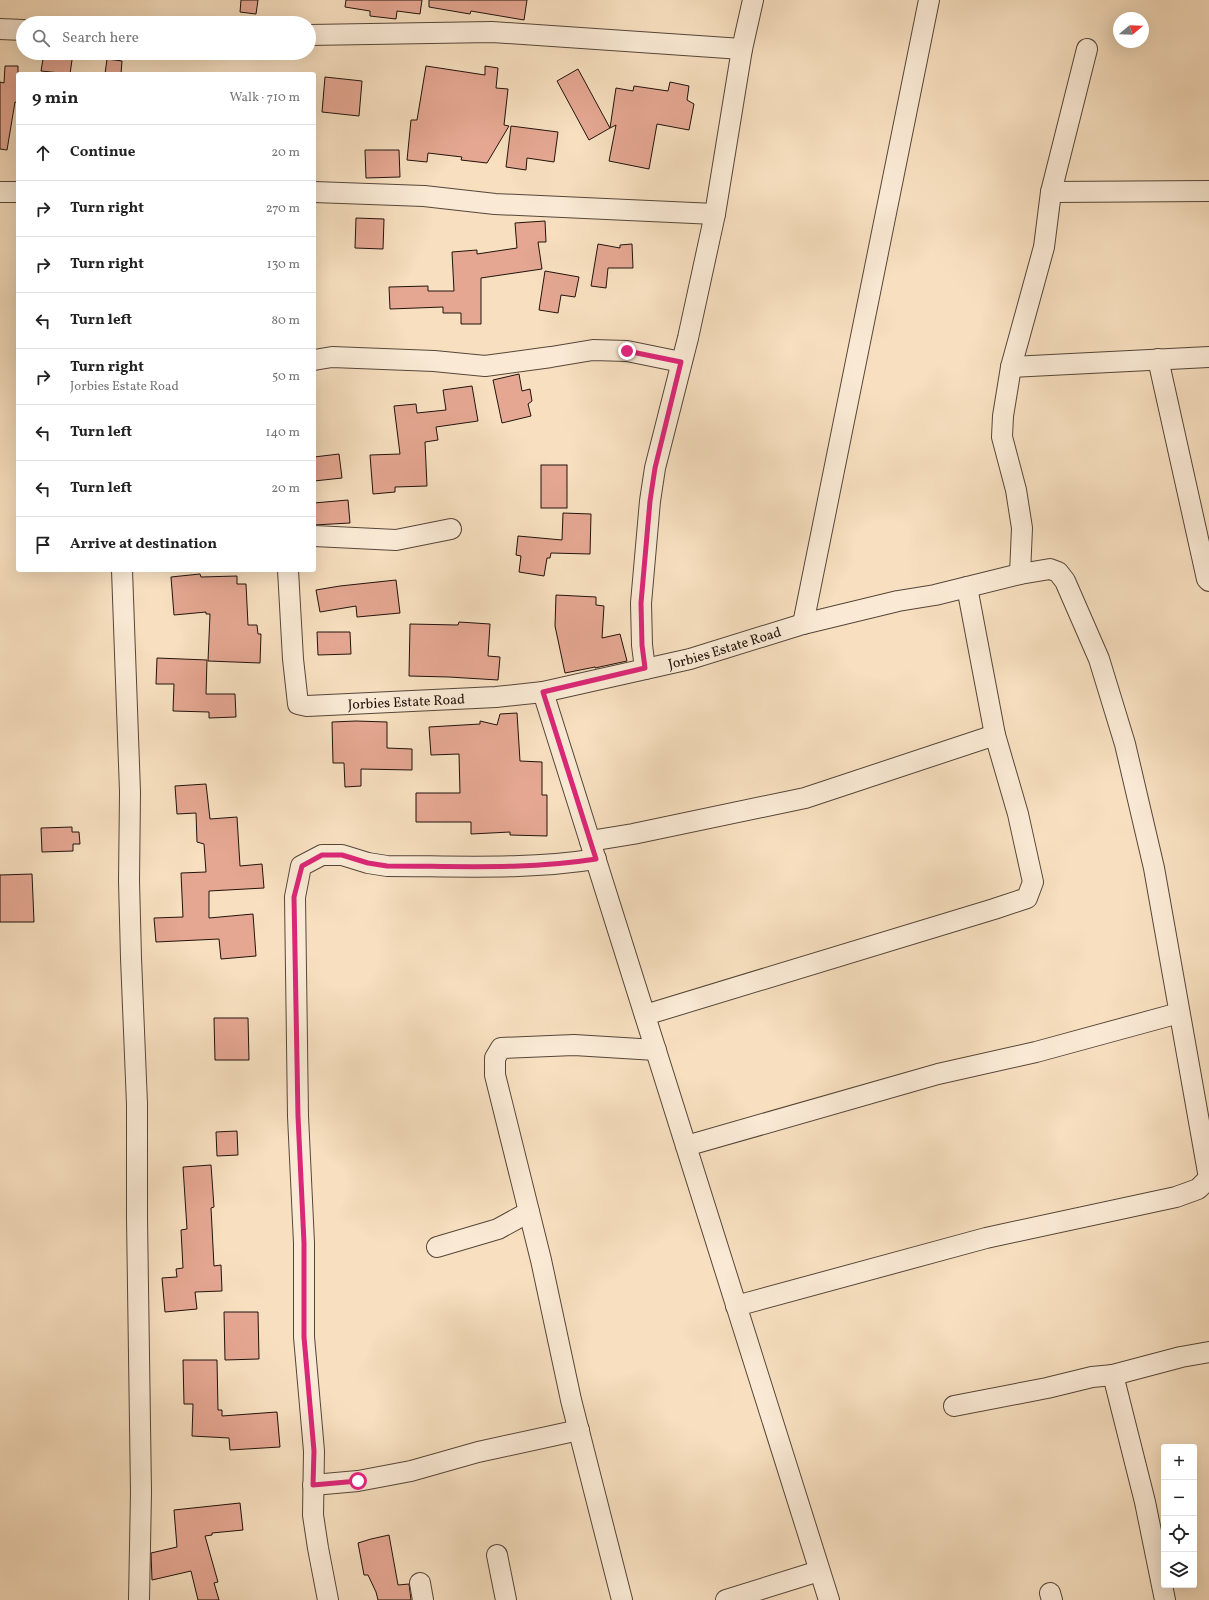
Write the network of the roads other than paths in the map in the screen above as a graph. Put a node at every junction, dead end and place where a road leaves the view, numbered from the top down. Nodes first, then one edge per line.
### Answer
1 (754, 0) edge
2 (928, 0) edge
3 (0, 29) edge
4 (16, 30) edge
5 (316, 35) edge
6 (742, 49) junction
7 (1087, 49) dead end
8 (1209, 191) edge
9 (0, 192) edge
10 (16, 192) edge
11 (316, 192) edge
12 (1051, 192) junction
13 (715, 214) junction
14 (1209, 357) edge
15 (1158, 359) junction
16 (316, 360) edge
17 (681, 362) junction
18 (1011, 367) junction
19 (451, 529) dead end
20 (316, 536) edge
21 (122, 572) edge
22 (288, 572) edge
23 (1020, 574) junction
24 (1209, 581) edge
25 (967, 587) junction
26 (803, 624) junction
27 (645, 668) junction
28 (543, 692) junction
29 (995, 735) junction
30 (593, 850) junction
31 (1179, 1013) junction
32 (645, 1015) junction
33 (656, 1050) junction
34 (686, 1146) junction
35 (529, 1212) junction
36 (437, 1247) dead end
37 (736, 1306) junction
38 (1209, 1352) edge
39 (1114, 1375) junction
40 (954, 1406) dead end
41 (579, 1430) junction
42 (313, 1485) junction
43 (497, 1555) dead end
44 (819, 1571) junction
45 (139, 1600) edge
46 (328, 1600) edge
47 (506, 1600) edge
48 (622, 1600) edge
49 (726, 1600) edge
50 (829, 1600) edge
51 (1165, 1600) edge

1 - 6 street
2 - 26 street
3 - 4 street
5 - 6 street
6 - 13 street
7 - 12 street
8 - 12 street
9 - 10 street
11 - 13 street
12 - 18 street
13 - 17 street
14 - 15 street
15 - 18 street
15 - 24 street
16 - 17 street
17 - 27 street
18 - 23 street
19 - 20 street
21 - 45 street
22 - 28 street, Jorbies Estate Road
23 - 25 street, Jorbies Estate Road
23 - 31 street, Jorbies Estate Road
25 - 26 street, Jorbies Estate Road
25 - 29 street
26 - 27 street, Jorbies Estate Road
27 - 28 street, Jorbies Estate Road
28 - 30 street
29 - 30 street
29 - 32 street
30 - 32 street
30 - 42 street
31 - 34 street
31 - 37 street
32 - 33 street
33 - 34 street
33 - 35 street
34 - 37 street
35 - 36 street
35 - 41 street
37 - 44 street
38 - 39 street
39 - 40 street
39 - 51 street
41 - 42 street
41 - 48 street
42 - 46 street
43 - 47 street
44 - 49 street
44 - 50 street

